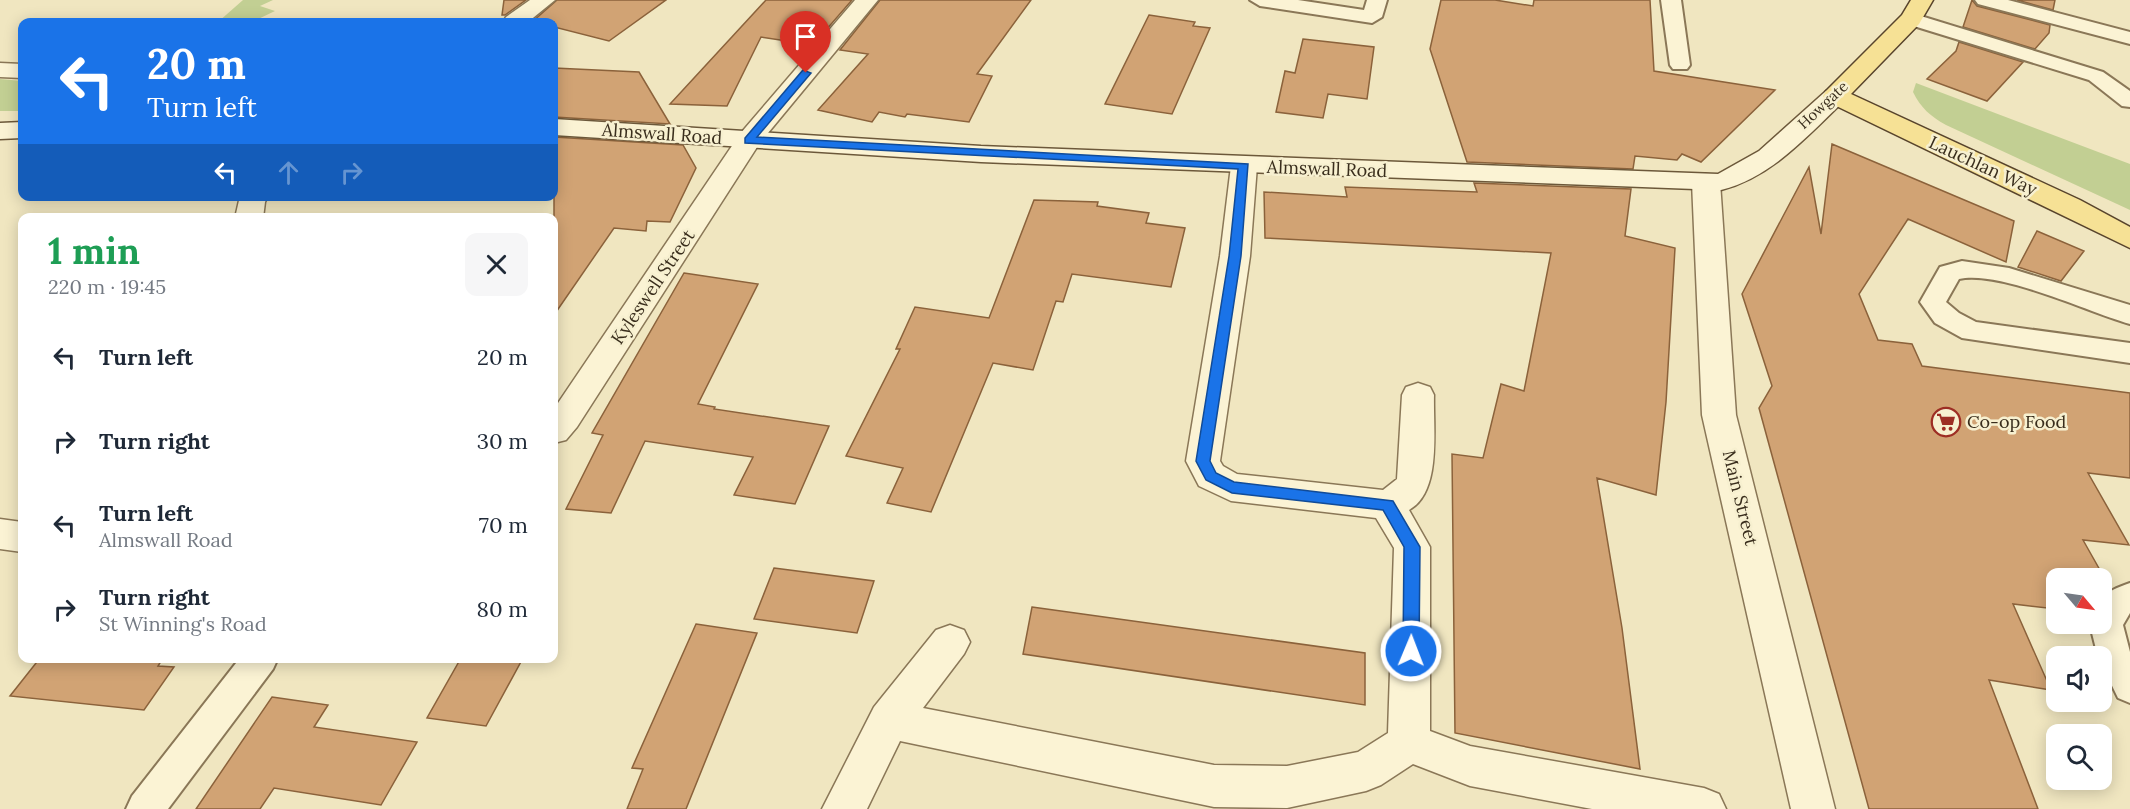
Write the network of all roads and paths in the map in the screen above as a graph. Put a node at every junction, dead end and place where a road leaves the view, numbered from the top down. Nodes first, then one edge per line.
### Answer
1 (544, 0) edge
2 (867, 0) edge
3 (1260, 0) edge
4 (1377, 0) edge
5 (1671, 0) edge
6 (1985, 0) edge
7 (1917, 9) edge
8 (519, 18) edge
9 (2130, 38) edge
10 (1680, 65) dead end
11 (0, 70) edge
12 (18, 71) edge
13 (1835, 96) junction
14 (2130, 101) edge
15 (558, 127) edge
16 (749, 140) junction
17 (1244, 166) junction
18 (1706, 182) junction
19 (2130, 239) edge
20 (2130, 315) edge
21 (2130, 353) edge
22 (1418, 395) dead end
23 (558, 426) edge
24 (1388, 505) junction
25 (2130, 597) edge
26 (950, 642) dead end
27 (257, 663) edge
28 (2130, 687) edge
29 (889, 720) junction
30 (1409, 743) junction
31 (146, 809) edge
32 (844, 809) edge
33 (1704, 809) edge
34 (1814, 809) edge

1 - 8 street
2 - 16 street, Kyleswell Street
3 - 4 lane
5 - 10 lane
6 - 9 lane
7 - 13 main road, Howgate
7 - 14 lane
11 - 12 street
13 - 18 street, Howgate
13 - 19 main road, Lauchlan Way
15 - 16 street, Almswall Road
16 - 17 street, Almswall Road
16 - 23 street, Kyleswell Street
17 - 18 street, Almswall Road
17 - 24 street
18 - 34 street, Main Street
20 - 21 lane
22 - 24 street
24 - 30 street
25 - 28 lane
26 - 29 street
27 - 31 lane
29 - 30 street
29 - 32 street
30 - 33 street

